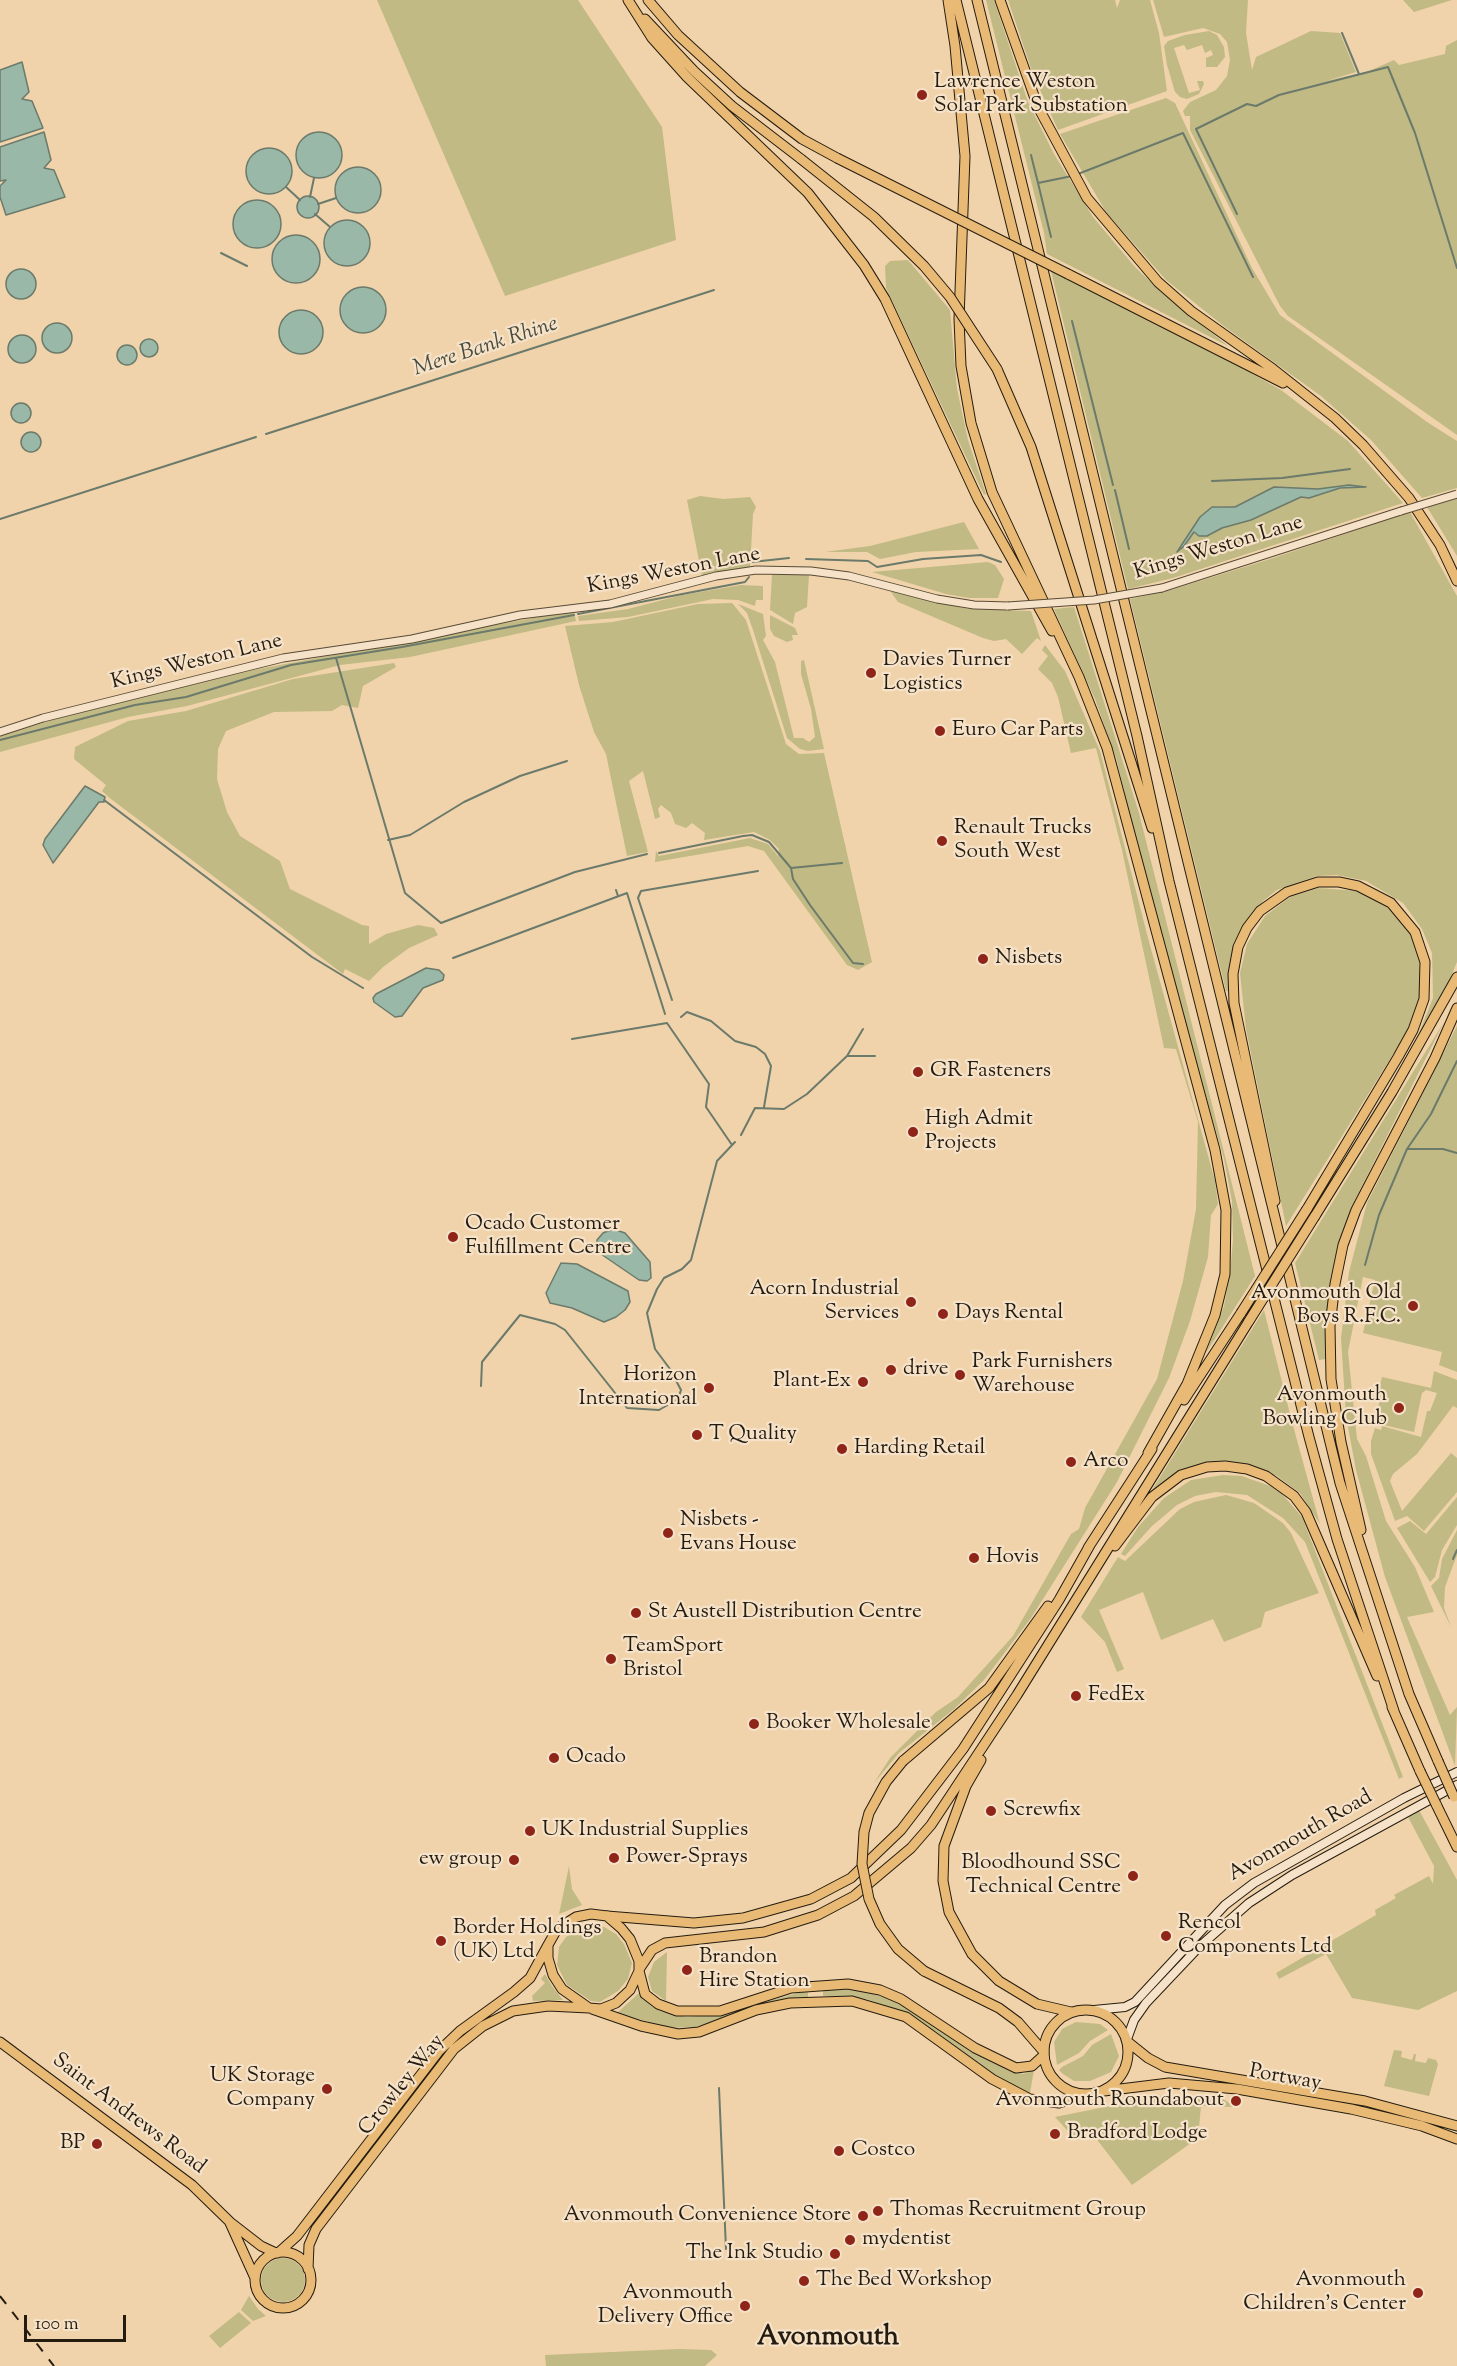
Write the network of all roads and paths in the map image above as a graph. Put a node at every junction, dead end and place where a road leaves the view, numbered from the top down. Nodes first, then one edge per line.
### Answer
1 (628, 0) edge
2 (648, 0) edge
3 (948, 0) edge
4 (956, 0) edge
5 (977, 0) edge
6 (1000, 0) edge
7 (1300, 392) junction
8 (1457, 494) edge
9 (1457, 581) edge
10 (1079, 677) junction
11 (0, 732) edge
12 (1169, 881) junction
13 (1457, 977) edge
14 (1457, 1008) edge
15 (1285, 1267) junction
16 (1149, 1453) junction
17 (1090, 1545) junction
18 (1086, 1587) junction
19 (1375, 1595) junction
20 (1017, 1695) junction
21 (1394, 1711) junction
22 (1457, 1772) edge
23 (1457, 1785) edge
24 (1456, 1800) edge
25 (1457, 1847) edge
26 (607, 1916) junction
27 (548, 1945) junction
28 (640, 1969) junction
29 (590, 2008) junction
30 (1094, 2010) junction
31 (1071, 2012) junction
32 (1128, 2040) junction
33 (0, 2042) edge
34 (1044, 2054) junction
35 (1104, 2091) junction
36 (1089, 2094) junction
37 (1457, 2126) edge
38 (1457, 2139) edge
39 (230, 2222) junction
40 (277, 2253) junction
41 (308, 2269) junction
42 (255, 2278) junction

1 - 10 highway
1 - 12 highway, bridge
2 - 7 highway, bridge
3 - 10 highway
4 - 12 highway
5 - 15 highway
6 - 7 highway
7 - 9 highway
8 - 11 street, Kings Weston Lane, bridge
10 - 16 highway
12 - 21 highway
13 - 18 highway, bridge
14 - 19 highway
15 - 16 highway, bridge
15 - 19 highway
16 - 17 highway
17 - 26 highway
17 - 34 highway, bridge
18 - 20 highway
18 - 21 highway
19 - 24 highway, bridge
20 - 28 highway
20 - 31 highway
21 - 25 highway, bridge
22 - 30 main road, Avonmouth Road
23 - 32 main road, Avonmouth Road
26 - 27 highway
26 - 28 highway
27 - 29 highway
27 - 40 highway, Crowley Way
28 - 29 highway
28 - 34 highway
29 - 36 highway
29 - 41 highway, Crowley Way
30 - 31 highway
30 - 32 highway
31 - 34 highway
32 - 35 highway
32 - 37 highway, Portway
33 - 39 highway, Saint Andrews Road
34 - 36 highway
35 - 36 highway
35 - 38 highway, Portway
39 - 40 highway, Saint Andrews Road
39 - 42 highway, Saint Andrews Road
40 - 41 highway
40 - 42 highway
41 - 42 highway

